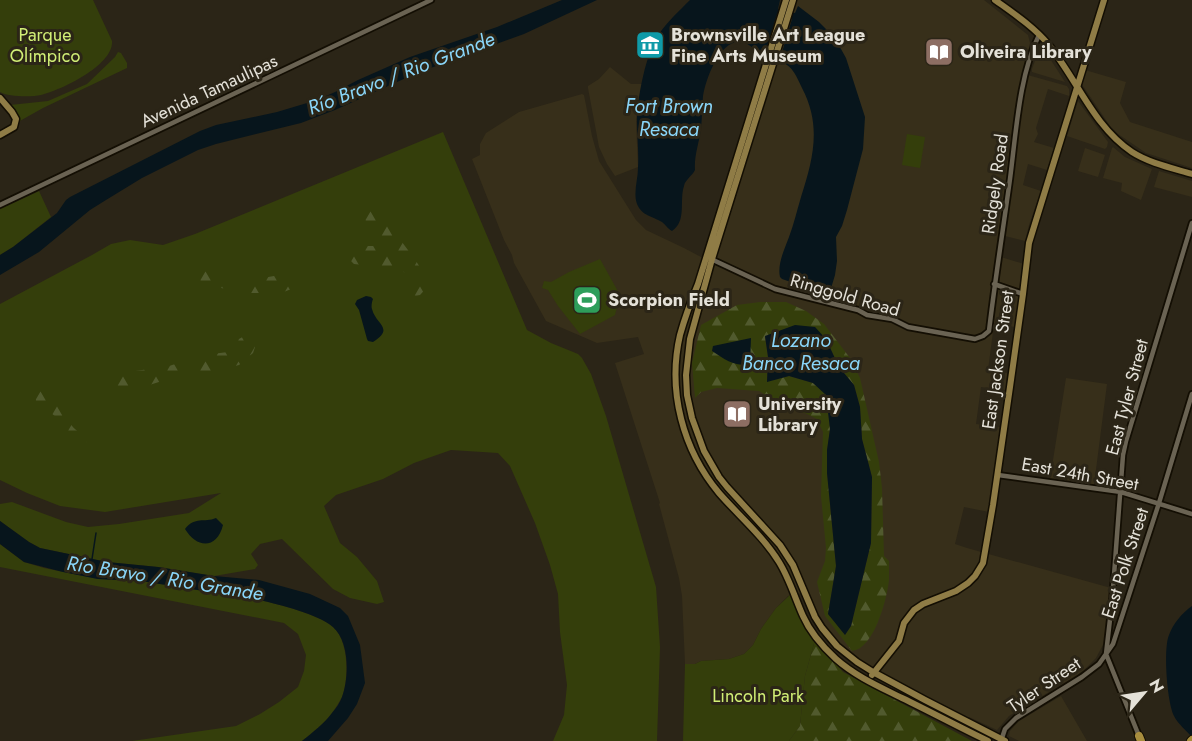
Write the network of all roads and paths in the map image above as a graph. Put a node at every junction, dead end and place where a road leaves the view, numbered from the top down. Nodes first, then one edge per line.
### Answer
1 (430, 0) edge
2 (793, 0) edge
3 (997, 0) edge
4 (1104, 0) edge
5 (787, 5) edge
6 (1039, 35) junction
7 (1076, 86) junction
8 (0, 98) edge
9 (0, 135) edge
10 (1192, 174) edge
11 (0, 205) edge
12 (1192, 222) edge
13 (709, 258) junction
14 (994, 284) junction
15 (1023, 294) junction
16 (983, 336) joint
17 (1192, 394) edge
18 (998, 475) junction
19 (1121, 492) junction
20 (1159, 503) junction
21 (1192, 514) edge
22 (806, 599) junction
23 (798, 602) junction
24 (1106, 654) junction
25 (873, 672) junction
26 (869, 681) junction
27 (1140, 739) edge
28 (1002, 740) edge
29 (988, 741) edge

1 - 11 street, Avenida Tamaulipas
2 - 5 main road
3 - 6 main road
4 - 7 main road, East Jackson Street
5 - 13 main road
6 - 7 main road
6 - 14 street, Ridgely Road
7 - 10 main road
7 - 15 main road, East Jackson Street
8 - 9 main road
12 - 19 street, East Tyler Street
13 - 16 street, Ringgold Road
13 - 22 main road
13 - 23 main road
14 - 15 street
14 - 16 street, Ridgely Road
15 - 18 main road, East Jackson Street
17 - 20 street, East Polk Street
18 - 19 street, East 24th Street
18 - 25 main road, East Jackson Street
19 - 20 street, East 24th Street
19 - 24 street, East Tyler Street
20 - 21 street, East 24th Street
20 - 24 street, East Polk Street
22 - 23 main road
22 - 25 main road
23 - 26 main road
24 - 27 street
24 - 28 street, Tyler Street
25 - 26 main road, East Jackson Street
25 - 28 main road
26 - 29 main road

